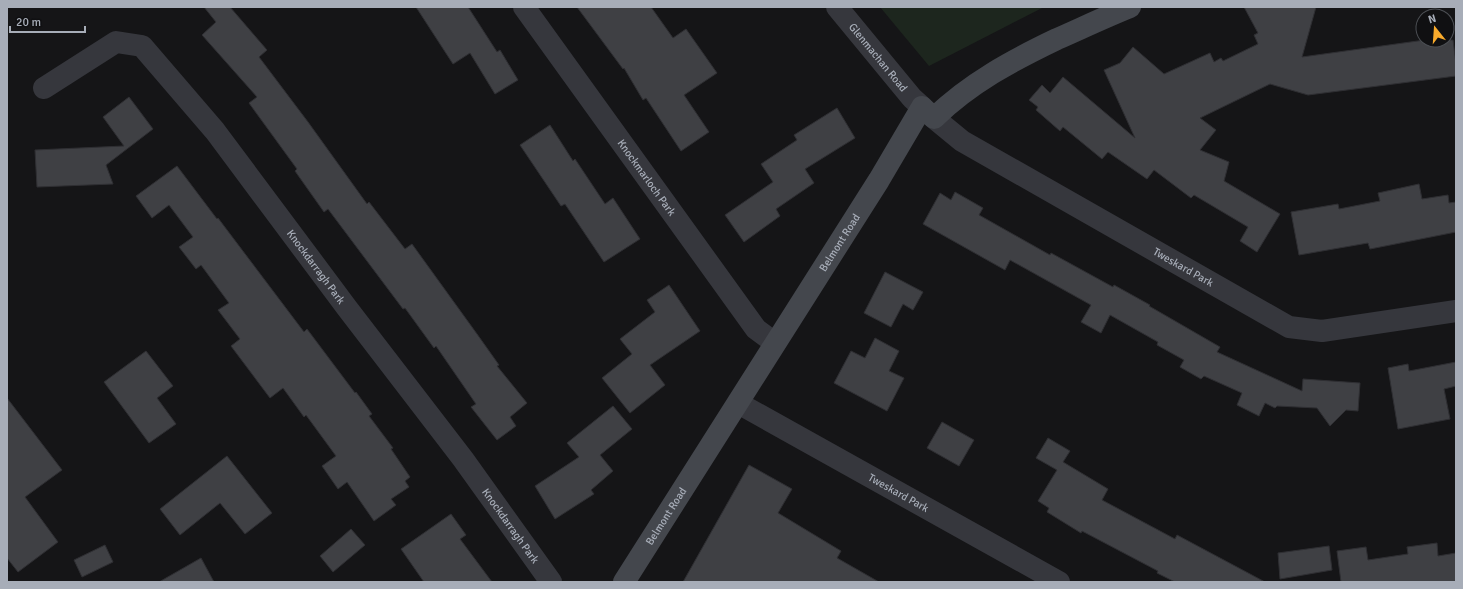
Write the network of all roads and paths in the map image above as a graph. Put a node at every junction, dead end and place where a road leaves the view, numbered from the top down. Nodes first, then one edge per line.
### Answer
1 (524, 7) edge
2 (836, 7) edge
3 (1130, 7) edge
4 (44, 88) dead end
5 (928, 112) junction
6 (1456, 311) edge
7 (775, 343) junction
8 (738, 403) junction
9 (551, 582) edge
10 (624, 582) edge
11 (1059, 582) edge

1 - 7 street, Knockmarloch Park
2 - 5 street, Glenmachan Road
3 - 5 main road, Belmont Road
4 - 9 street, Knockdarragh Park
5 - 6 street, Tweskard Park
5 - 7 main road, Belmont Road
7 - 8 main road, Belmont Road
8 - 10 main road, Belmont Road
8 - 11 street, Tweskard Park

